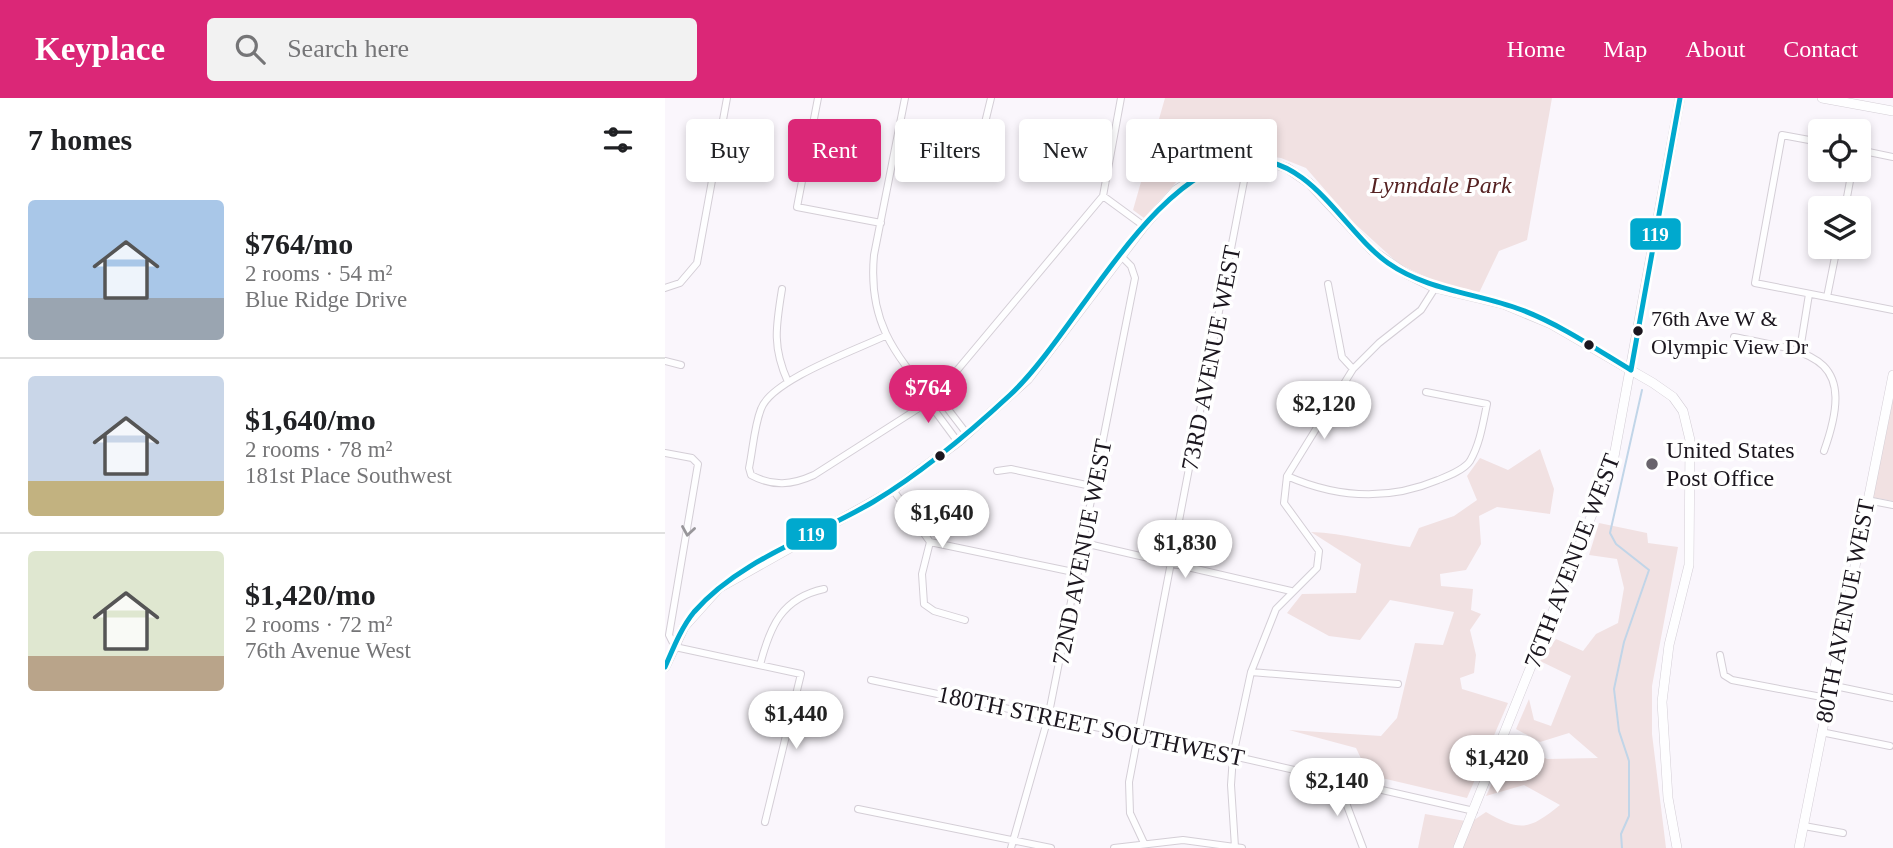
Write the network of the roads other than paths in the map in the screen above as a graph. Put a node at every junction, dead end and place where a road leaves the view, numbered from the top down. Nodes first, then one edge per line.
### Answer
1 (727, 98) edge
2 (818, 98) edge
3 (905, 98) edge
4 (991, 98) edge
5 (1121, 98) edge
6 (1680, 98) edge
7 (1822, 98) edge
8 (1893, 111) edge
9 (902, 119) edge
10 (986, 119) edge
11 (1808, 140) edge
12 (1871, 151) edge
13 (1893, 156) edge
14 (895, 160) edge
15 (1277, 164) edge
16 (1187, 182) edge
17 (1244, 182) edge
18 (1103, 196) junction
19 (881, 223) junction
20 (1144, 226) junction
21 (1122, 257) junction
22 (1835, 259) edge
23 (1328, 284) dead end
24 (665, 288) edge
25 (1435, 288) junction
26 (782, 289) dead end
27 (1809, 293) junction
28 (1828, 298) junction
29 (1893, 310) edge
30 (885, 336) junction
31 (1734, 337) dead end
32 (1800, 350) junction
33 (665, 361) edge
34 (681, 365) dead end
35 (1353, 369) junction
36 (1631, 370) junction
37 (1893, 375) edge
38 (788, 382) junction
39 (1426, 391) dead end
40 (933, 399) junction
41 (967, 434) junction
42 (958, 442) junction
43 (1824, 451) dead end
44 (665, 453) edge
45 (997, 471) dead end
46 (1287, 476) junction
47 (1095, 487) junction
48 (893, 489) junction
49 (1867, 500) junction
50 (1893, 505) edge
51 (930, 542) junction
52 (1084, 543) junction
53 (1173, 563) junction
54 (1078, 573) junction
55 (824, 589) dead end
56 (1291, 591) junction
57 (965, 620) dead end
58 (675, 647) junction
59 (1720, 655) dead end
60 (760, 665) junction
61 (665, 667) edge
62 (1251, 672) junction
63 (871, 680) dead end
64 (1398, 684) dead end
65 (1830, 685) junction
66 (1827, 698) junction
67 (1893, 698) edge
68 (1048, 718) junction
69 (1821, 732) junction
70 (1139, 738) junction
71 (1890, 746) dead end
72 (1233, 756) junction
73 (1337, 779) junction
74 (858, 809) dead end
75 (1475, 811) junction
76 (765, 822) dead end
77 (1804, 826) junction
78 (1843, 833) dead end
79 (1183, 840) junction
80 (1144, 843) junction
81 (1012, 844) edge
82 (1238, 847) edge
83 (1679, 847) edge
84 (1051, 848) edge
85 (1114, 848) edge
86 (1182, 848) edge
87 (1363, 848) edge
88 (1458, 848) edge
89 (1798, 848) edge

1 - 24 street
2 - 19 street
3 - 9 street
4 - 10 street
5 - 18 street
6 - 36 main road, 76TH AVENUE WEST
7 - 8 main road
11 - 27 street
12 - 13 street
14 - 19 street
15 - 25 main road
16 - 20 main road
17 - 53 street, 73RD AVENUE WEST
18 - 20 street
18 - 40 street
19 - 30 street
20 - 21 main road
21 - 41 main road
21 - 47 street, 72ND AVENUE WEST
22 - 28 street
23 - 35 street
25 - 35 street
25 - 36 main road
26 - 38 street
27 - 28 street
27 - 32 street
28 - 29 street
30 - 38 street
30 - 40 street
31 - 32 street
32 - 43 street
33 - 34 street
35 - 46 street
36 - 75 main road, 76TH AVENUE WEST
36 - 83 main road
37 - 49 main road, 80TH AVENUE WEST
38 - 40 street
39 - 46 street
40 - 41 street
40 - 42 street
41 - 42 main road
42 - 48 main road
44 -> 58 street
45 - 47 street
46 - 56 street
47 - 52 street, 72ND AVENUE WEST
48 - 51 street
48 - 58 main road
49 - 50 street
49 - 65 main road, 80TH AVENUE WEST
51 - 54 street
51 - 57 street
52 - 53 street
52 - 54 street, 72ND AVENUE WEST
53 - 56 street
53 - 70 street, 73RD AVENUE WEST
54 - 68 street, 72ND AVENUE WEST
55 - 60 street
56 - 62 street
58 - 60 street
58 - 61 main road
59 - 66 street
60 - 76 street
62 - 64 street
62 - 72 street
63 - 68 street, 180TH STREET SOUTHWEST
65 - 66 main road, 80TH AVENUE WEST
65 - 67 street
66 - 69 main road, 80TH AVENUE WEST
68 - 70 street, 180TH STREET SOUTHWEST
68 - 81 street, 72ND AVENUE WEST
69 - 71 street
69 - 77 main road, 80TH AVENUE WEST
70 - 72 street, 180TH STREET SOUTHWEST
70 - 80 street, 73RD AVENUE WEST
72 - 73 street, 180TH STREET SOUTHWEST
72 - 82 street
73 - 75 street, 180TH STREET SOUTHWEST
73 - 87 street
74 - 81 street
75 - 88 main road, 76TH AVENUE WEST
77 - 78 street
77 - 89 main road, 80TH AVENUE WEST
79 - 80 street
79 - 82 street
79 - 86 street
80 - 85 street
81 - 84 street

